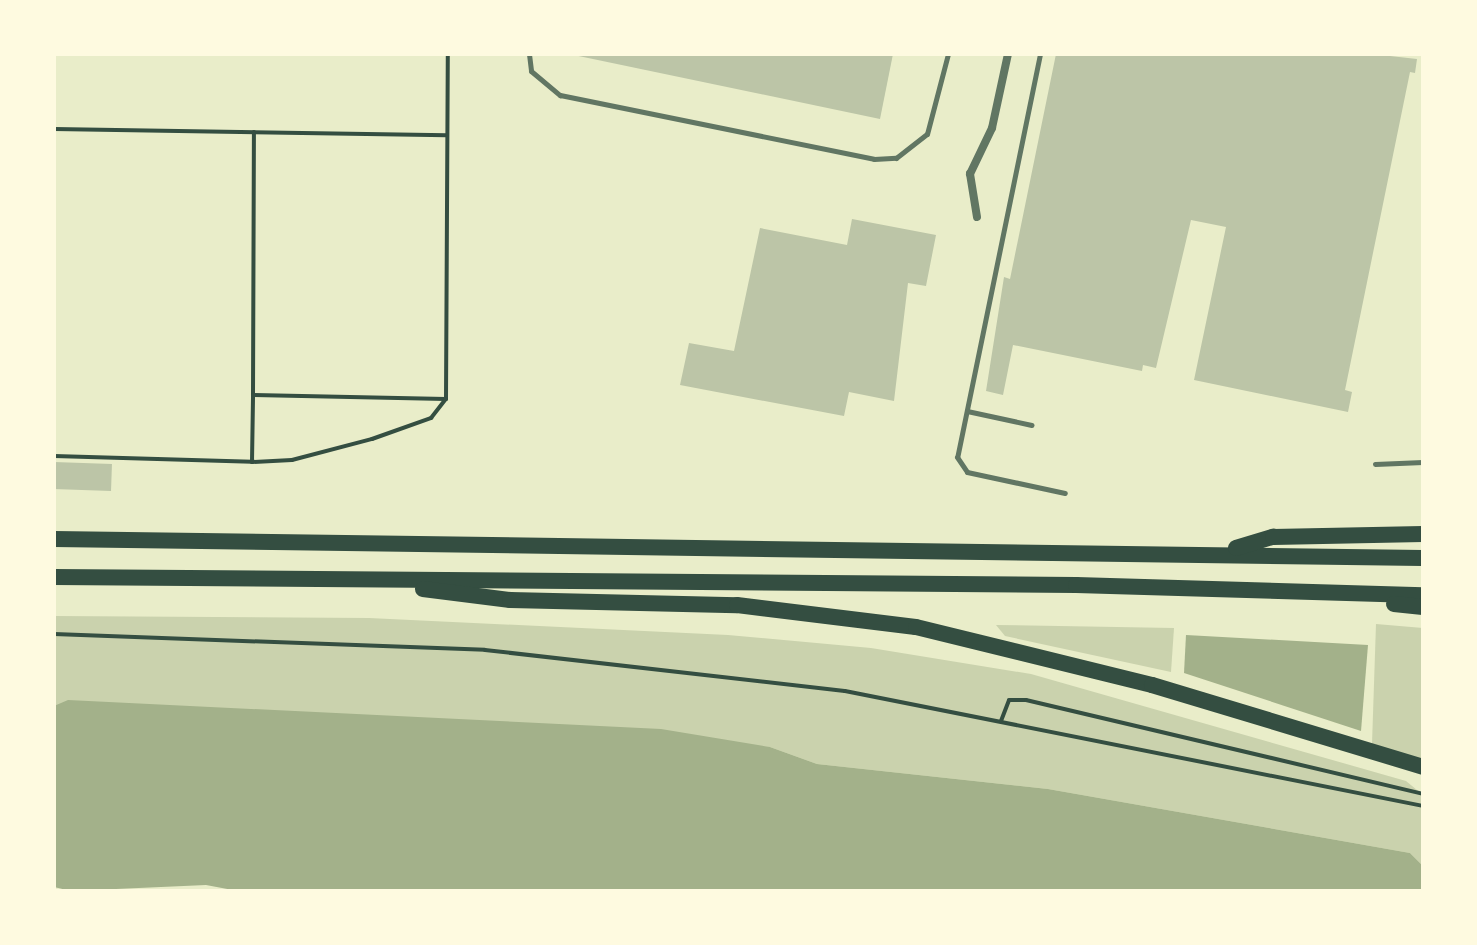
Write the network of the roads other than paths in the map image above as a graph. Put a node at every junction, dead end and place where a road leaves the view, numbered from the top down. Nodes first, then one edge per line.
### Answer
1 (529, 54) edge
2 (948, 54) edge
3 (1008, 54) edge
4 (1040, 54) edge
5 (977, 217) dead end
6 (967, 411) junction
7 (1032, 425) dead end
8 (1423, 462) edge
9 (1375, 464) dead end
10 (1065, 493) dead end
11 (1423, 534) edge
12 (54, 539) edge
13 (1219, 553) junction
14 (1423, 558) edge
15 (54, 577) edge
16 (362, 581) junction
17 (1309, 594) junction
18 (1423, 595) edge
19 (1423, 607) edge
20 (1423, 767) edge

1 - 2 lane
3 - 5 street
4 - 6 lane
6 - 7 lane
6 - 10 lane
8 - 9 lane
11 - 13 highway
12 - 13 highway
13 - 14 highway
15 - 16 highway
16 - 17 highway
16 - 20 highway
17 - 18 highway
17 - 19 highway

